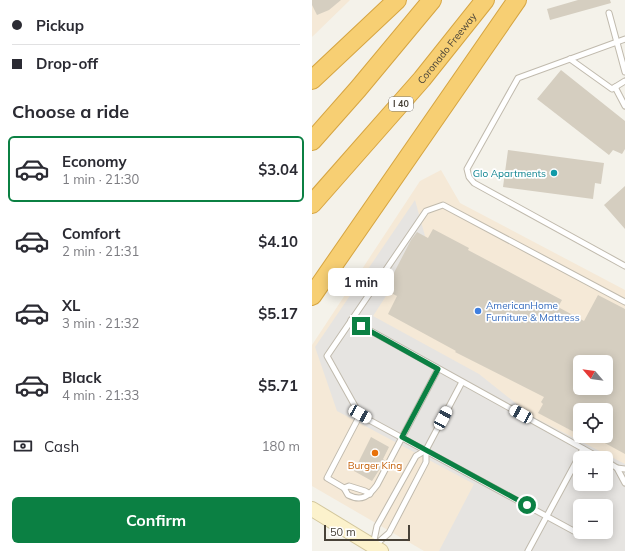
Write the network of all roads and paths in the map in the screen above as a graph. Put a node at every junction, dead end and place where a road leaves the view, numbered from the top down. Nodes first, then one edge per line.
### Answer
1 (396, 0) edge
2 (432, 0) edge
3 (485, 0) edge
4 (517, 0) edge
5 (609, 13) dead end
6 (625, 39) edge
7 (616, 42) junction
8 (570, 59) junction
9 (625, 72) edge
10 (312, 80) edge
11 (625, 81) edge
12 (615, 87) junction
13 (625, 106) edge
14 (312, 141) edge
15 (312, 204) edge
16 (625, 266) edge
17 (312, 296) edge
18 (625, 302) edge
19 (351, 320) junction
20 (438, 369) junction
21 (462, 382) junction
22 (360, 414) junction
23 (402, 437) junction
24 (583, 449) junction
25 (426, 450) junction
26 (587, 451) edge
27 (613, 466) edge
28 (617, 468) junction
29 (625, 469) edge
30 (625, 483) edge
31 (344, 488) junction
32 (370, 494) junction
33 (312, 510) edge
34 (547, 516) junction
35 (573, 531) edge
36 (374, 549) edge
37 (528, 551) edge

1 - 10 highway
2 - 14 highway
3 - 15 highway, Coronado Freeway / I 40
4 - 17 highway
5 - 7 lane
6 - 7 lane
7 - 8 lane
7 - 9 lane
8 - 12 lane
8 - 16 lane
11 - 12 lane
12 - 13 lane
18 - 19 lane
19 - 20 lane
19 - 22 lane
20 - 21 lane
20 - 23 lane
21 - 24 lane
21 - 25 lane
22 - 23 lane
22 - 31 lane
23 - 25 lane
23 - 32 lane
24 - 26 lane
24 - 34 lane
25 - 34 lane
25 - 36 lane
25 - 36 lane
27 - 28 lane
28 - 29 lane
28 - 30 lane
31 - 32 lane
31 - 32 lane
33 - 36 main road
34 - 35 lane
34 - 37 lane

